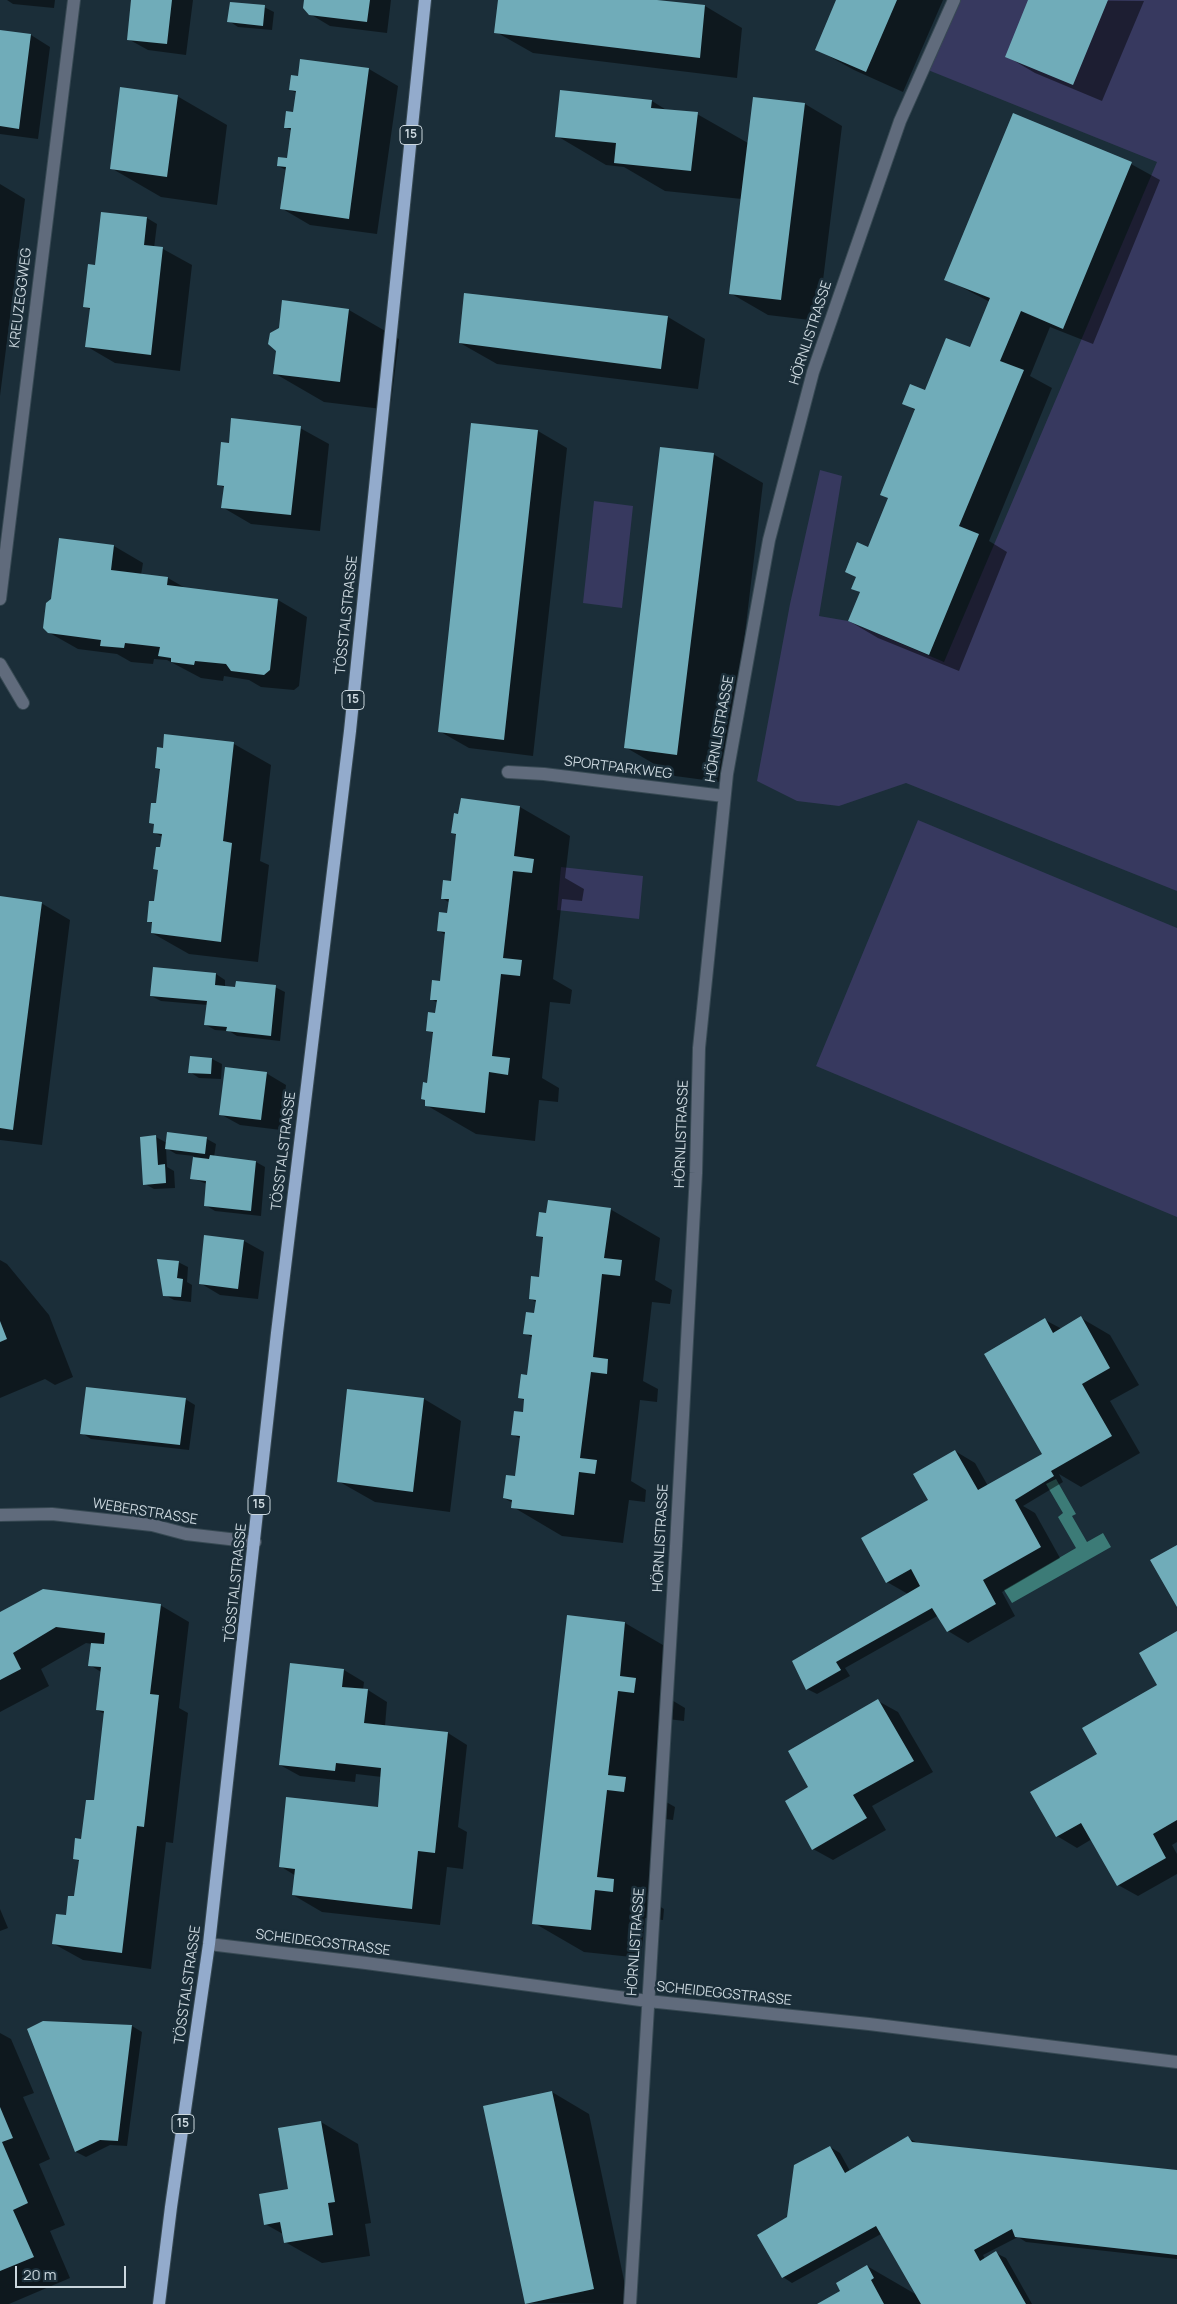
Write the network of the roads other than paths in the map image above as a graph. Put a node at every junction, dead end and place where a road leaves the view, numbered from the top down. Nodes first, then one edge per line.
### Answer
1 (74, 0) edge
2 (425, 0) edge
3 (954, 0) edge
4 (0, 599) edge
5 (0, 664) edge
6 (23, 703) dead end
7 (508, 772) dead end
8 (724, 796) junction
9 (0, 1514) edge
10 (255, 1542) junction
11 (209, 1944) junction
12 (648, 2001) junction
13 (1177, 2062) edge
14 (159, 2304) edge
15 (630, 2304) edge

1 - 4 street, KREUZEGGWEG
2 - 10 main road, TÖSSTALSTRASSE / 15
3 - 8 street, HÖRNLISTRASSE
5 - 6 street
7 - 8 street, SPORTPARKWEG
8 - 12 street, HÖRNLISTRASSE
9 - 10 street, WEBERSTRASSE
10 - 11 main road, TÖSSTALSTRASSE / 15
11 - 12 street, SCHEIDEGGSTRASSE
11 - 14 main road, TÖSSTALSTRASSE / 15
12 - 13 street, SCHEIDEGGSTRASSE
12 - 15 street, HÖRNLISTRASSE

